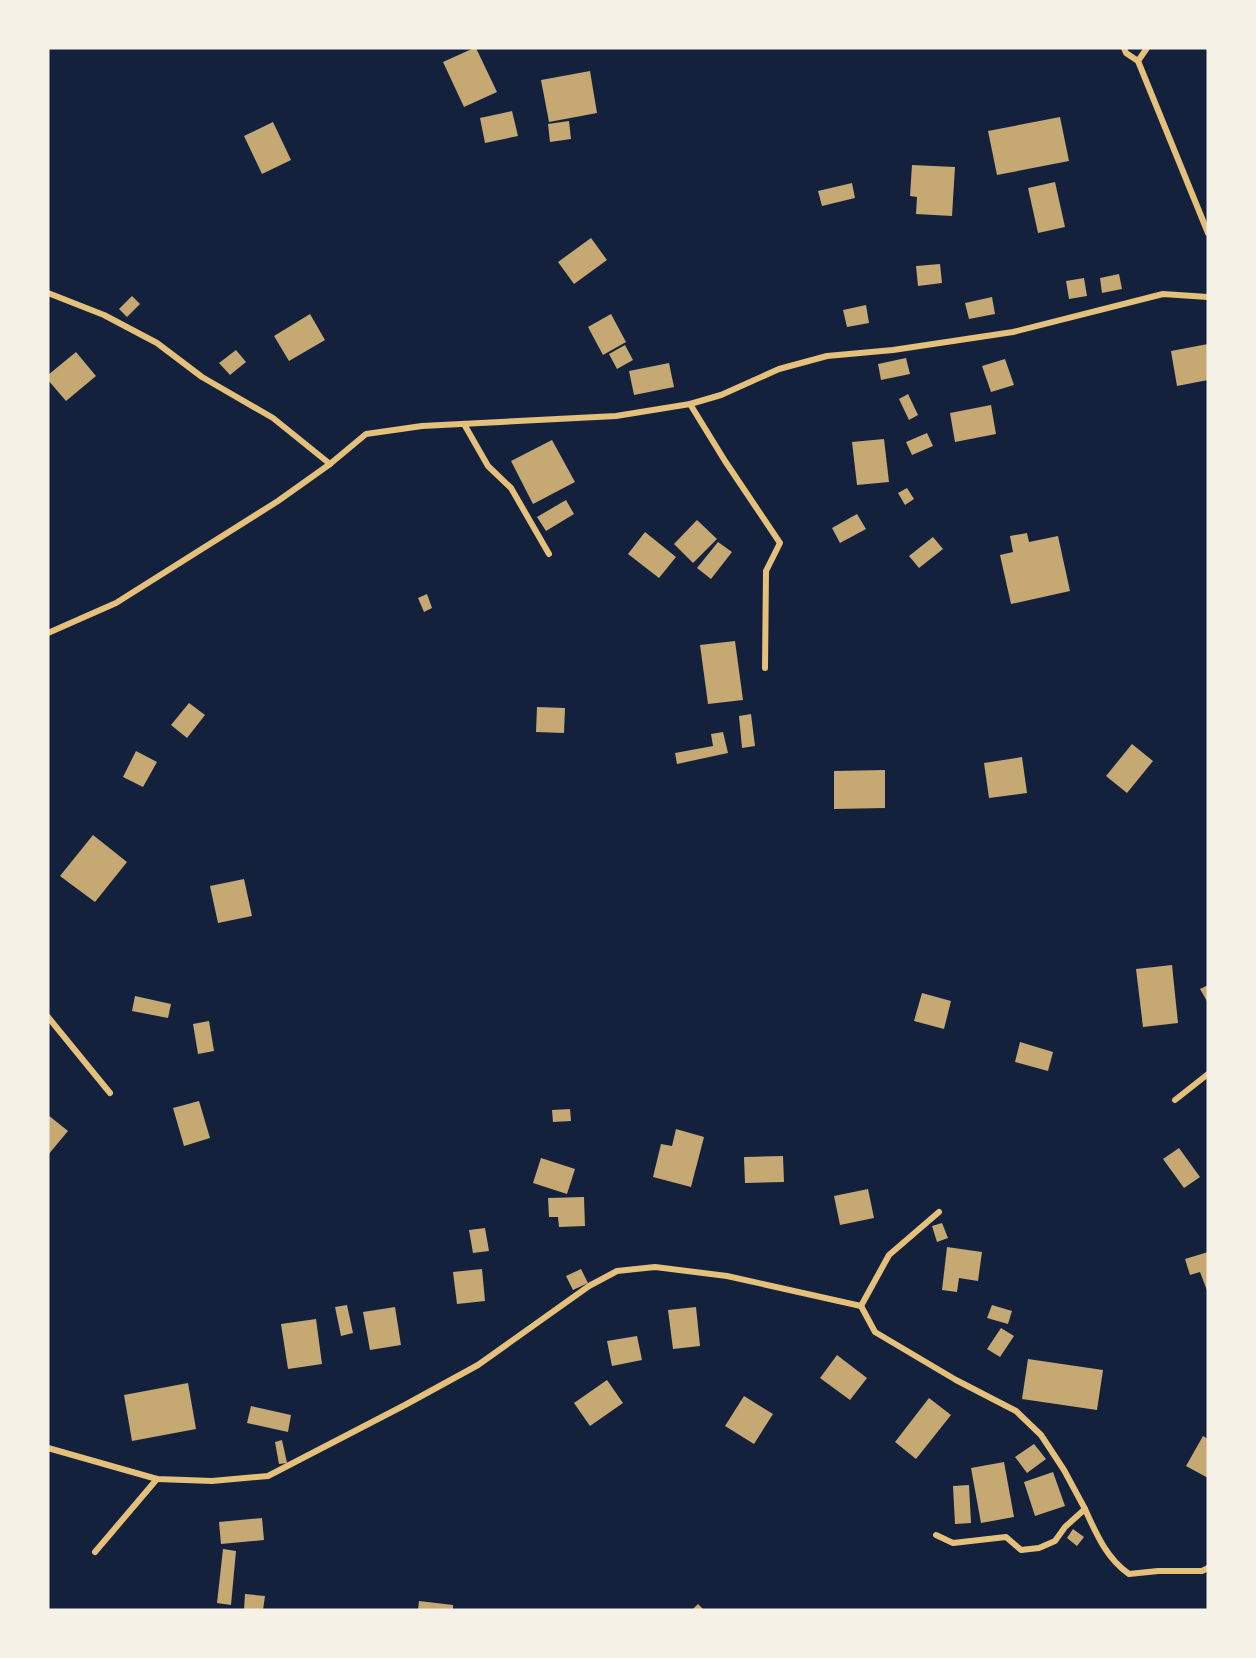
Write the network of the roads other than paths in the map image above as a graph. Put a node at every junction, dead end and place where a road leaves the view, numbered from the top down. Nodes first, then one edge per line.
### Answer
1 (1124, 48) edge
2 (1147, 48) edge
3 (1138, 61) junction
4 (1208, 233) edge
5 (48, 293) edge
6 (1208, 297) edge
7 (690, 404) junction
8 (464, 424) junction
9 (330, 464) junction
10 (549, 554) dead end
11 (48, 633) edge
12 (765, 668) dead end
13 (48, 1017) edge
14 (1208, 1074) edge
15 (110, 1093) dead end
16 (1175, 1100) dead end
17 (939, 1212) dead end
18 (861, 1306) junction
19 (48, 1448) edge
20 (157, 1479) junction
21 (1085, 1509) junction
22 (936, 1535) dead end
23 (95, 1552) dead end
24 (1208, 1568) edge

1 - 3 street
2 - 3 street
3 - 4 street
5 - 9 street
6 - 7 street
7 - 8 street
7 - 12 street
8 - 9 street
8 - 10 street
9 - 11 street
13 - 15 street
14 - 16 street
17 - 18 street
18 - 20 street
18 - 21 street
19 - 20 street
20 - 23 street
21 - 22 street
21 - 24 street

